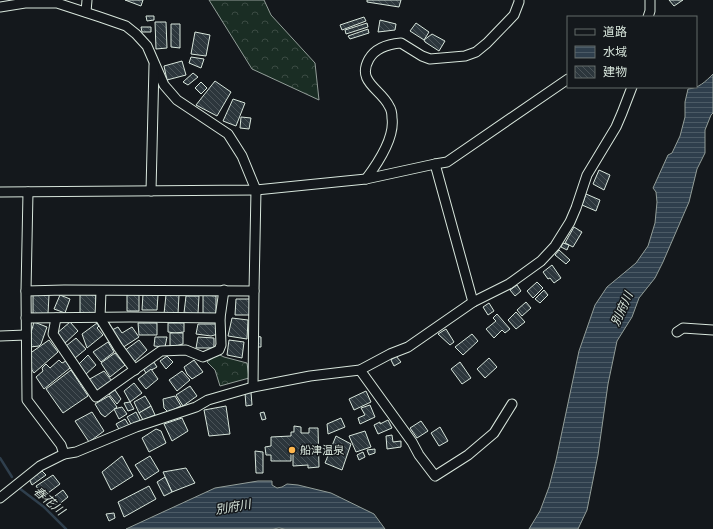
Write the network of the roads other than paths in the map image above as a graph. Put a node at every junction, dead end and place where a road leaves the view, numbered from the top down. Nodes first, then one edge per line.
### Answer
1 (87, 0) edge
2 (519, 0) edge
3 (650, 0) edge
4 (0, 7) edge
5 (86, 12) junction
6 (648, 16) edge
7 (154, 62) junction
8 (567, 80) edge
9 (632, 88) edge
10 (435, 164) junction
11 (366, 179) junction
12 (256, 190) junction
13 (151, 191) junction
14 (0, 192) edge
15 (28, 192) junction
16 (224, 290) junction
17 (26, 291) junction
18 (101, 291) junction
19 (254, 291) junction
20 (473, 302) junction
21 (26, 318) junction
22 (56, 318) junction
23 (100, 318) junction
24 (220, 318) junction
25 (713, 330) edge
26 (677, 332) dead end
27 (26, 335) junction
28 (0, 336) edge
29 (134, 370) junction
30 (360, 370) junction
31 (253, 387) junction
32 (512, 404) dead end
33 (64, 454) junction
34 (0, 498) edge

1 - 5 street
2 - 11 street
3 - 6 street
4 - 5 street
5 - 7 street
7 - 12 street
7 - 13 street
8 - 10 street
9 - 20 street
10 - 11 street
10 - 20 street
11 - 12 street
12 - 13 street
12 - 19 street
13 - 15 street
14 - 15 street
15 - 17 street
16 - 18 street
16 - 19 street
16 - 24 street
17 - 18 street
17 - 21 street
18 - 23 street
19 - 31 street
20 - 30 street
21 - 22 street
21 - 27 street
22 - 23 street
22 - 29 street
23 - 24 street
23 - 29 street
24 - 29 street
25 - 26 street
27 - 28 street
27 - 33 street
30 - 31 street
30 - 32 street
31 - 33 street
33 - 34 street

